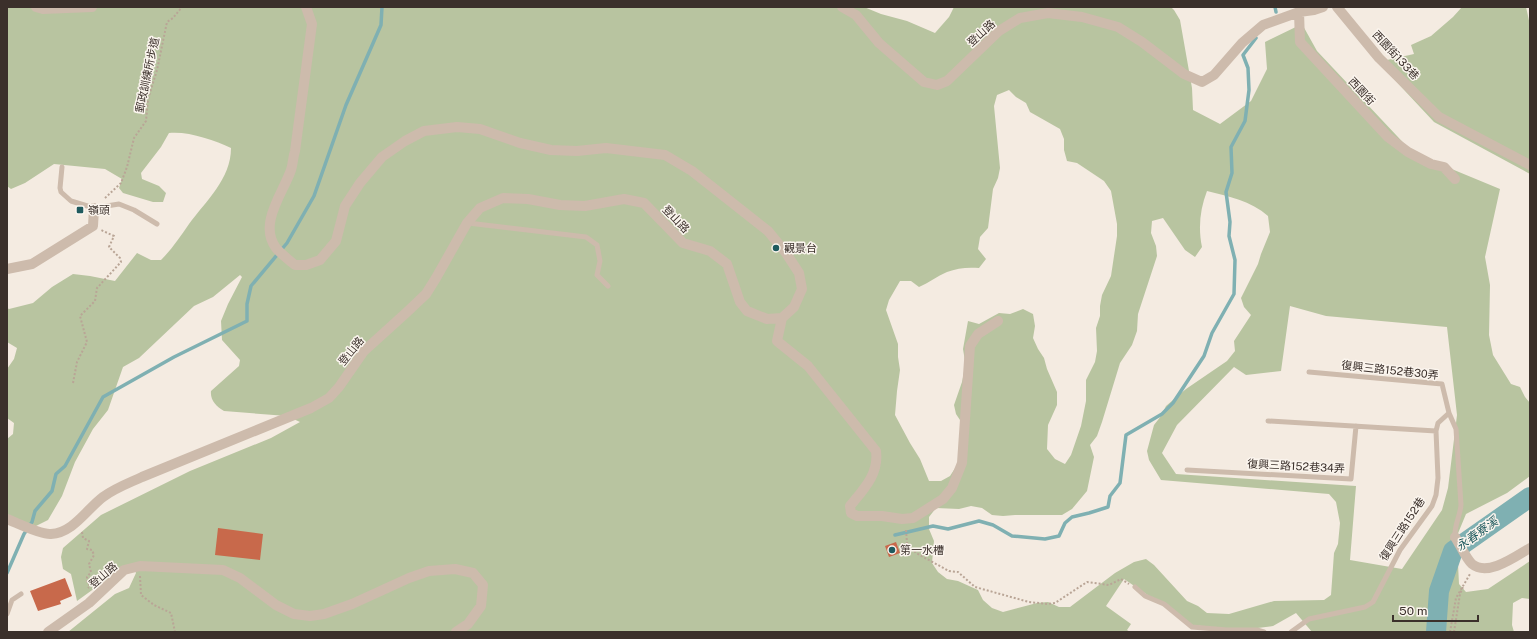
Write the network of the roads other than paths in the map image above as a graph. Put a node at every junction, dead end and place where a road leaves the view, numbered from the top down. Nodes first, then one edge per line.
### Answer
1 (36, 7) edge
2 (92, 7) edge
3 (306, 7) edge
4 (842, 7) edge
5 (1323, 7) edge
6 (1337, 7) edge
7 (1299, 12) junction
8 (1530, 165) edge
9 (62, 167) dead end
10 (1455, 180) dead end
11 (94, 208) junction
12 (467, 223) junction
13 (157, 224) dead end
14 (7, 269) edge
15 (608, 286) dead end
16 (782, 318) junction
17 (998, 321) dead end
18 (1309, 372) dead end
19 (1449, 413) junction
20 (1268, 421) dead end
21 (1356, 426) junction
22 (1436, 431) junction
23 (1187, 470) dead end
24 (7, 519) edge
25 (1455, 537) joint
26 (1530, 548) edge
27 (1135, 587) road end
28 (21, 594) dead end
29 (7, 614) edge
30 (48, 632) edge
31 (456, 632) edge
32 (1264, 632) edge
33 (1291, 632) edge

1 - 2 street
3 - 16 street
4 - 7 street, 登山路
5 - 7 street
6 - 8 street, 西園街133巷
7 - 10 street, 西園街
9 - 11 lane
11 - 13 lane
11 - 14 street
12 - 15 lane
12 - 16 street, 登山路
12 - 24 street, 登山路
16 - 17 street
18 - 19 lane, 復興三路152巷30弄
19 - 22 lane
19 - 25 lane
20 - 21 lane
21 - 22 lane
21 - 23 lane, 復興三路152巷34弄
22 - 33 lane, 復興三路152巷
25 - 26 street
27 - 32 lane
28 - 29 lane
30 - 31 street, 登山路

